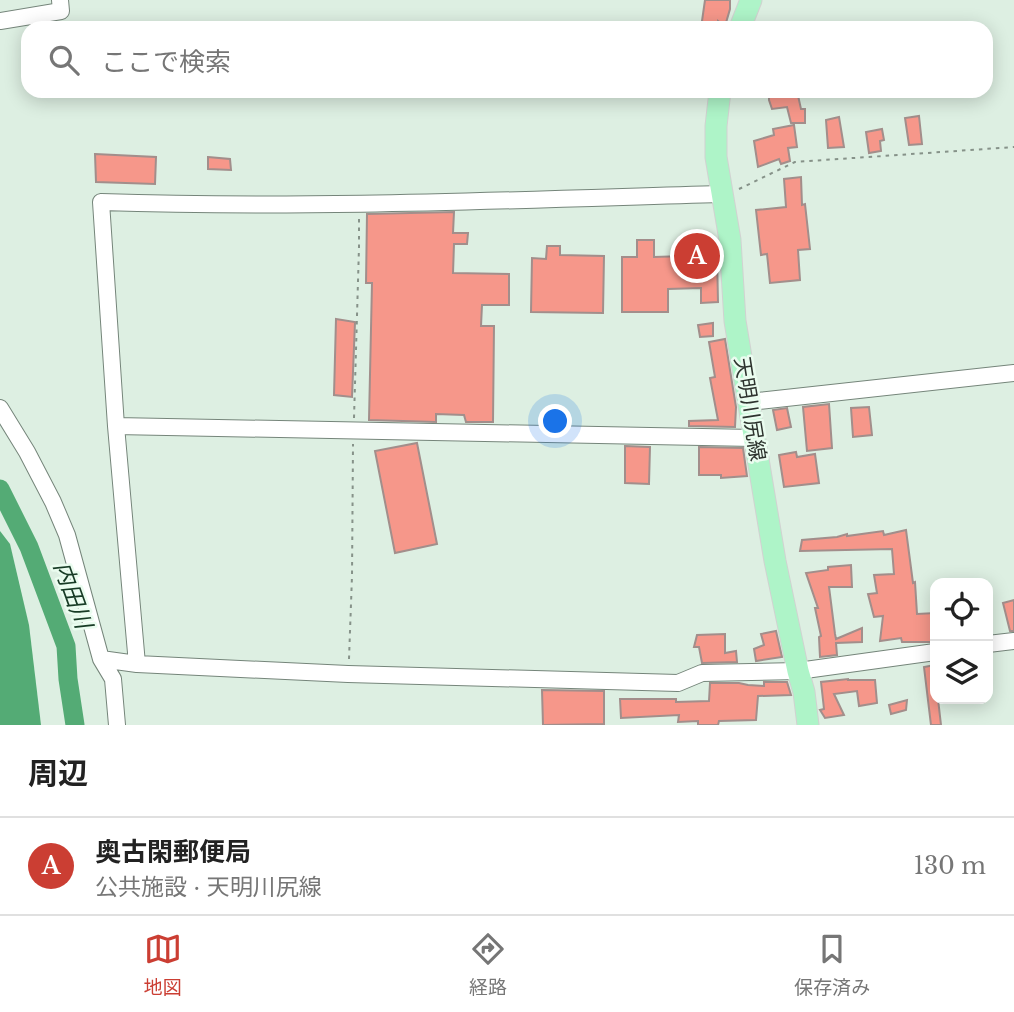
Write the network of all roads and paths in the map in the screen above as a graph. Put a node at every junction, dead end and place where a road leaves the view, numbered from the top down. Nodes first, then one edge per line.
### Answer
1 (60, 0) edge
2 (751, 0) edge
3 (0, 21) edge
4 (743, 21) edge
5 (719, 98) edge
6 (1014, 147) edge
7 (721, 194) junction
8 (358, 204) junction
9 (1014, 373) edge
10 (749, 402) junction
11 (0, 408) edge
12 (116, 426) junction
13 (354, 430) junction
14 (754, 438) junction
15 (1014, 641) edge
16 (993, 643) edge
17 (930, 653) edge
18 (101, 659) junction
19 (137, 664) junction
20 (798, 671) junction
21 (348, 674) junction
22 (117, 725) edge
23 (808, 725) edge

1 - 3 street
2 - 4 main road
5 - 7 main road, 天明川尻線
6 - 7 path
7 - 8 street
7 - 10 main road, 天明川尻線
8 - 12 street
8 - 13 path
9 - 10 street
10 - 14 main road, 天明川尻線
11 - 18 street
12 - 13 street
12 - 19 street
13 - 14 street
13 - 21 path
14 - 20 main road, 天明川尻線
15 - 16 street
17 - 20 street
18 - 19 street
18 - 22 street
19 - 21 street
20 - 21 street
20 - 23 main road, 天明川尻線

